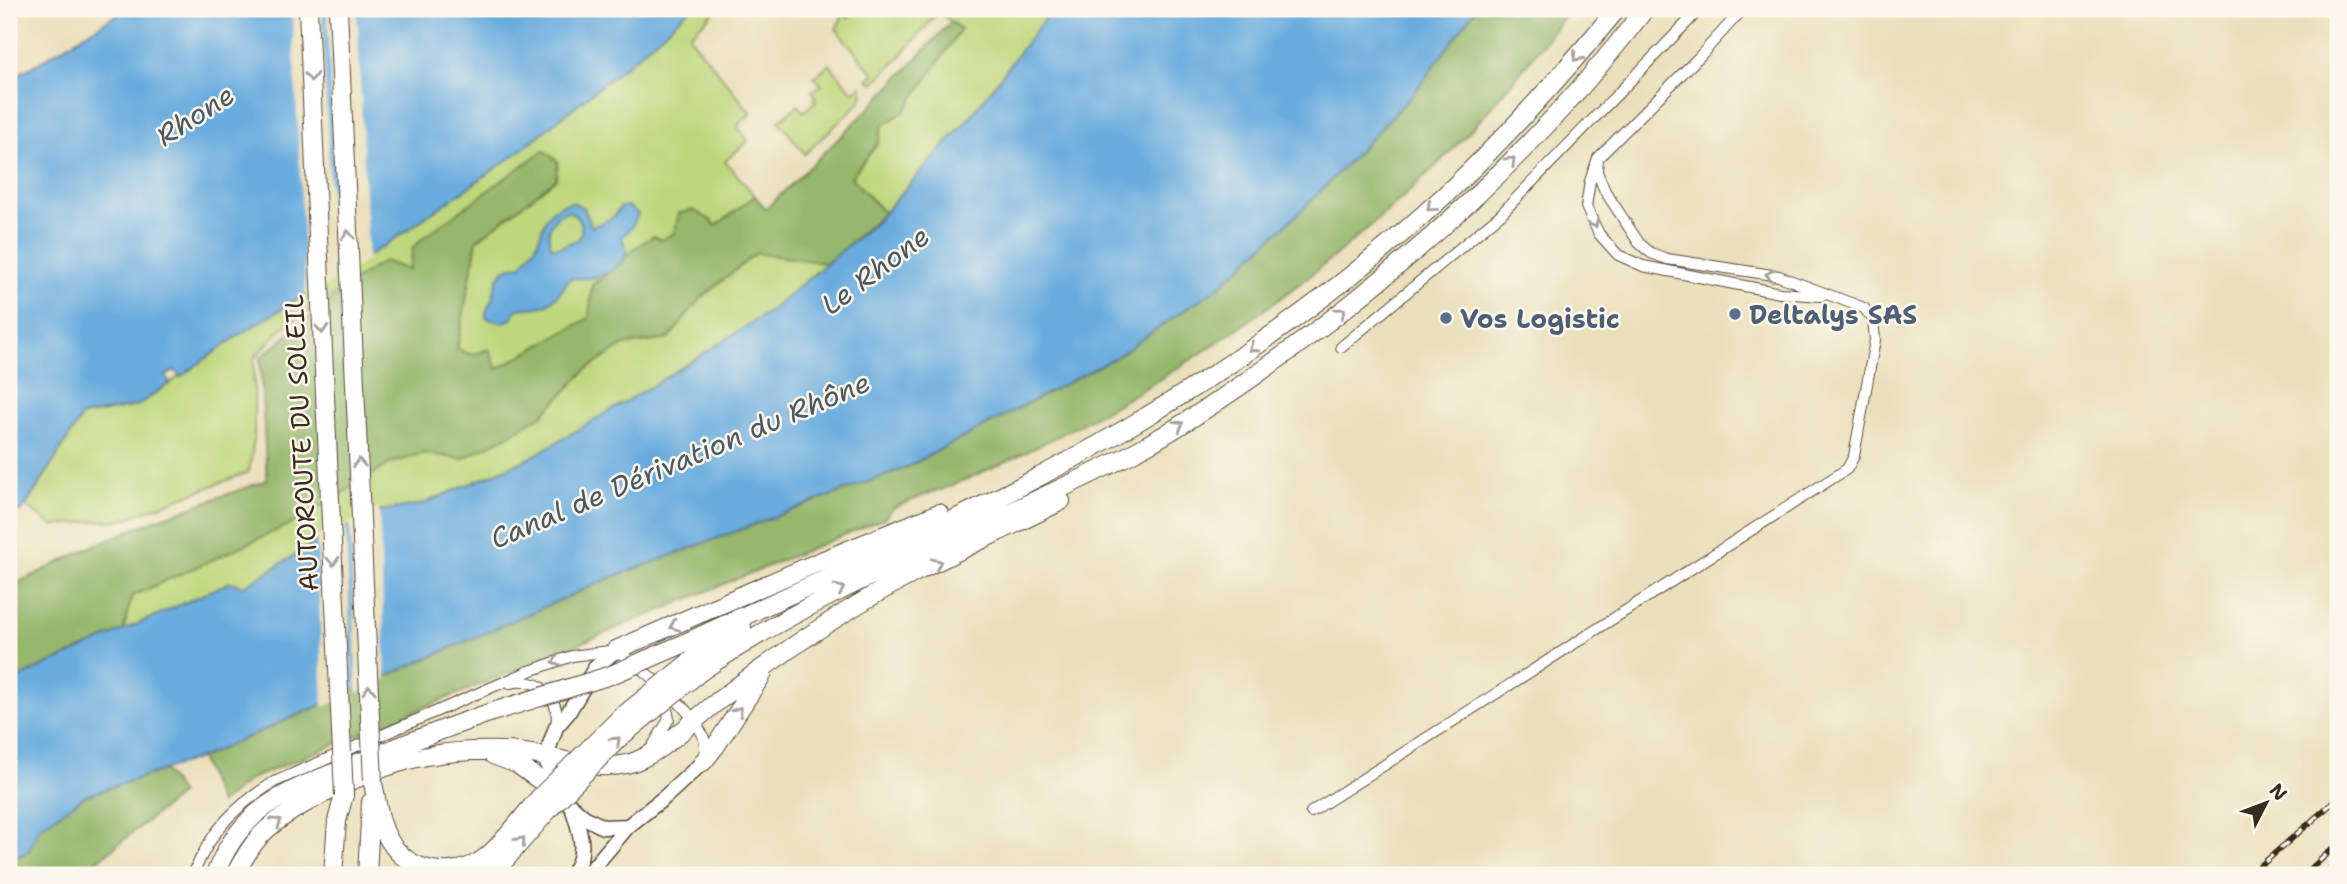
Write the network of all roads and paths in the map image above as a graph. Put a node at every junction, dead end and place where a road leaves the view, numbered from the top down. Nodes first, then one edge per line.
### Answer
1 (308, 9) edge
2 (338, 9) edge
3 (1617, 9) edge
4 (1645, 9) edge
5 (1700, 9) edge
6 (1743, 9) edge
7 (1598, 158) junction
8 (1834, 297) junction
9 (1341, 347) dead end
10 (1130, 454) junction
11 (1040, 475) junction
12 (616, 650) junction
13 (692, 659) junction
14 (774, 660) junction
15 (502, 684) junction
16 (658, 685) junction
17 (693, 721) junction
18 (556, 727) junction
19 (483, 751) junction
20 (546, 756) junction
21 (646, 756) junction
22 (703, 762) junction
23 (373, 783) junction
24 (344, 795) junction
25 (548, 798) junction
26 (571, 806) junction
27 (1311, 811) dead end
28 (628, 826) junction
29 (193, 875) edge
30 (215, 875) edge
31 (236, 875) edge
32 (333, 875) edge
33 (345, 875) edge
34 (367, 875) edge
35 (492, 875) edge
36 (571, 875) edge
37 (587, 875) edge

1 -> 24 highway, AUTOROUTE DU SOLEIL, bridge
23 -> 2 highway, bridge
3 -> 11 highway
10 -> 4 highway
5 - 9 street
6 - 7 street
8 -> 7 street
7 -> 8 street
8 - 27 street
13 -> 10 highway
14 -> 10 highway
11 -> 12 highway
11 - 13 highway
12 -> 15 street
12 - 16 street
12 - 18 street
13 - 25 highway, bridge
13 - 30 highway, bridge
14 - 17 highway
22 -> 14 highway
15 - 18 street
15 - 29 street
16 - 17 street
16 - 21 street
17 - 21 highway
17 - 22 street
18 - 20 street
19 - 20 highway
19 - 25 highway
31 -> 19 highway
20 - 21 highway
20 - 25 street
22 - 28 street
23 - 25 highway
23 - 34 highway
24 - 32 highway
24 - 33 highway, AUTOROUTE DU SOLEIL
25 - 26 street
35 -> 25 highway
26 - 28 street
26 - 36 street
28 - 37 street

